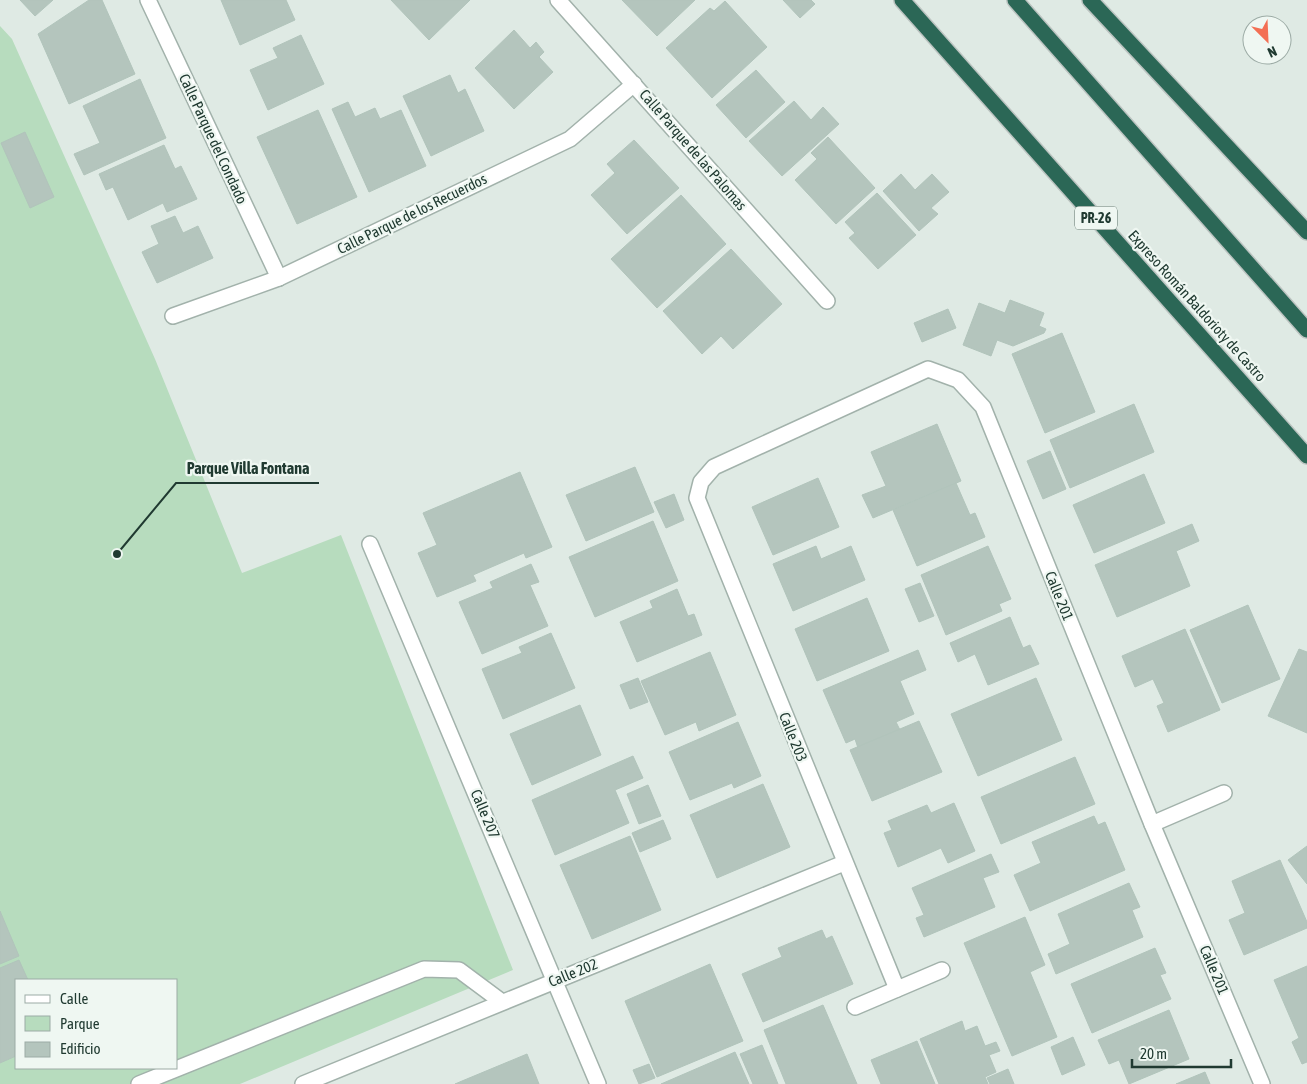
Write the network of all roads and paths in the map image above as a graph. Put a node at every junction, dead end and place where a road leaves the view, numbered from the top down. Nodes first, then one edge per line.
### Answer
1 (148, 0) edge
2 (558, 0) edge
3 (902, 0) edge
4 (1015, 0) edge
5 (1090, 0) edge
6 (634, 84) junction
7 (1307, 232) edge
8 (279, 278) junction
9 (827, 301) dead end
10 (173, 316) dead end
11 (1307, 330) edge
12 (1290, 436) junction
13 (1307, 456) edge
14 (1307, 469) edge
15 (701, 482) joint
16 (370, 544) dead end
17 (1224, 793) dead end
18 (1152, 824) junction
19 (844, 863) junction
20 (942, 970) dead end
21 (556, 981) junction
22 (897, 989) junction
23 (502, 1002) junction
24 (855, 1007) dead end
25 (178, 1068) edge
26 (175, 1069) edge
27 (138, 1084) edge
28 (303, 1084) edge
29 (598, 1084) edge
30 (1262, 1084) edge

1 - 8 street, Calle Parque del Condado
2 - 6 street, Calle Parque de las Palomas
3 - 12 highway, Expreso Román Baldorioty de Castro / PR-26
4 - 11 highway
5 - 7 highway
6 - 8 street, Calle Parque de los Recuerdos
6 - 9 street, Calle Parque de las Palomas
8 - 10 street, Calle Parque de los Recuerdos
12 - 13 highway, Expreso Román Baldorioty de Castro / PR-26
12 - 14 highway
15 - 18 street, Calle 201
15 - 19 street, Calle 203
16 - 21 street, Calle 207
17 - 18 street
18 - 30 street, Calle 201
19 - 21 street, Calle 202
19 - 22 street, Calle 203
20 - 22 street
21 - 23 street, Calle 202
21 - 29 street, Calle 207
22 - 24 street
23 - 25 street
23 - 28 street, Calle 202
26 - 27 street

